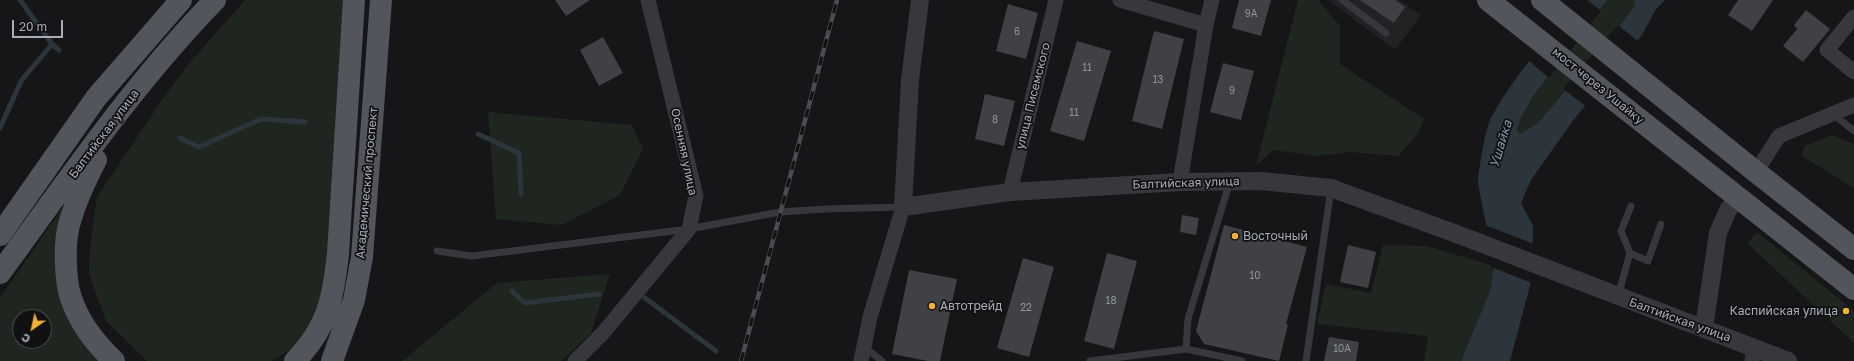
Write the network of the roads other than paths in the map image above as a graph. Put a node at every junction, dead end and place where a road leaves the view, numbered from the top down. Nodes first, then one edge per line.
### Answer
1 (164, 0) edge
2 (181, 0) edge
3 (215, 0) edge
4 (354, 0) edge
5 (381, 0) edge
6 (648, 0) edge
7 (920, 0) edge
8 (1056, 0) edge
9 (1120, 0) edge
10 (1212, 0) edge
11 (1342, 0) edge
12 (1488, 0) edge
13 (1542, 0) edge
14 (1854, 17) edge
15 (1206, 24) junction
16 (1386, 33) dead end
17 (1854, 72) edge
18 (96, 98) junction
19 (1854, 105) edge
20 (122, 109) junction
21 (1834, 114) junction
22 (1854, 131) edge
23 (1756, 172) junction
24 (1230, 181) junction
25 (1180, 182) junction
26 (1331, 188) junction
27 (1010, 192) junction
28 (1738, 198) junction
29 (1630, 206) dead end
30 (903, 207) junction
31 (1661, 224) dead end
32 (689, 229) junction
33 (0, 235) edge
34 (1854, 249) edge
35 (437, 251) dead end
36 (1630, 253) junction
37 (0, 273) edge
38 (1854, 289) edge
39 (1618, 297) junction
40 (1704, 328) junction
41 (1186, 349) junction
42 (863, 354) edge
43 (1753, 354) edge
44 (114, 361) edge
45 (295, 361) edge
46 (332, 361) edge
47 (575, 361) edge
48 (882, 361) edge
49 (1090, 361) edge
50 (1242, 361) edge
51 (1306, 361) edge
52 (1788, 361) edge

1 - 18 main road
2 - 18 main road
3 - 20 main road, Балтийская улица
4 - 45 main road, Академический проспект
5 - 46 main road, Академический проспект
6 - 32 street, Осенняя улица
7 - 30 street
8 - 27 street, улица Писемского
9 - 15 street
10 - 15 street
11 - 16 lane
12 - 28 main road, мост через Ушайку
13 - 23 main road
14 - 17 street
15 - 25 street
18 - 33 main road
19 - 21 street
20 - 37 main road, Балтийская улица
20 - 44 main road
21 - 22 lane
21 - 23 street
23 - 34 main road
24 - 25 street, Балтийская улица
24 - 26 street, Балтийская улица
24 - 41 lane
25 - 27 street, Балтийская улица
26 - 39 street, Балтийская улица
26 - 51 lane
27 - 30 street, Балтийская улица
28 - 38 main road
28 - 40 street
29 - 36 lane
30 - 32 lane
30 - 42 street
31 - 36 lane
32 - 35 lane
32 - 47 street, Осенняя улица
36 - 39 lane
39 - 40 street, Балтийская улица
40 - 43 street, Балтийская улица
41 - 49 lane
41 - 50 lane
42 - 48 lane
43 - 52 street, Балтийская улица

